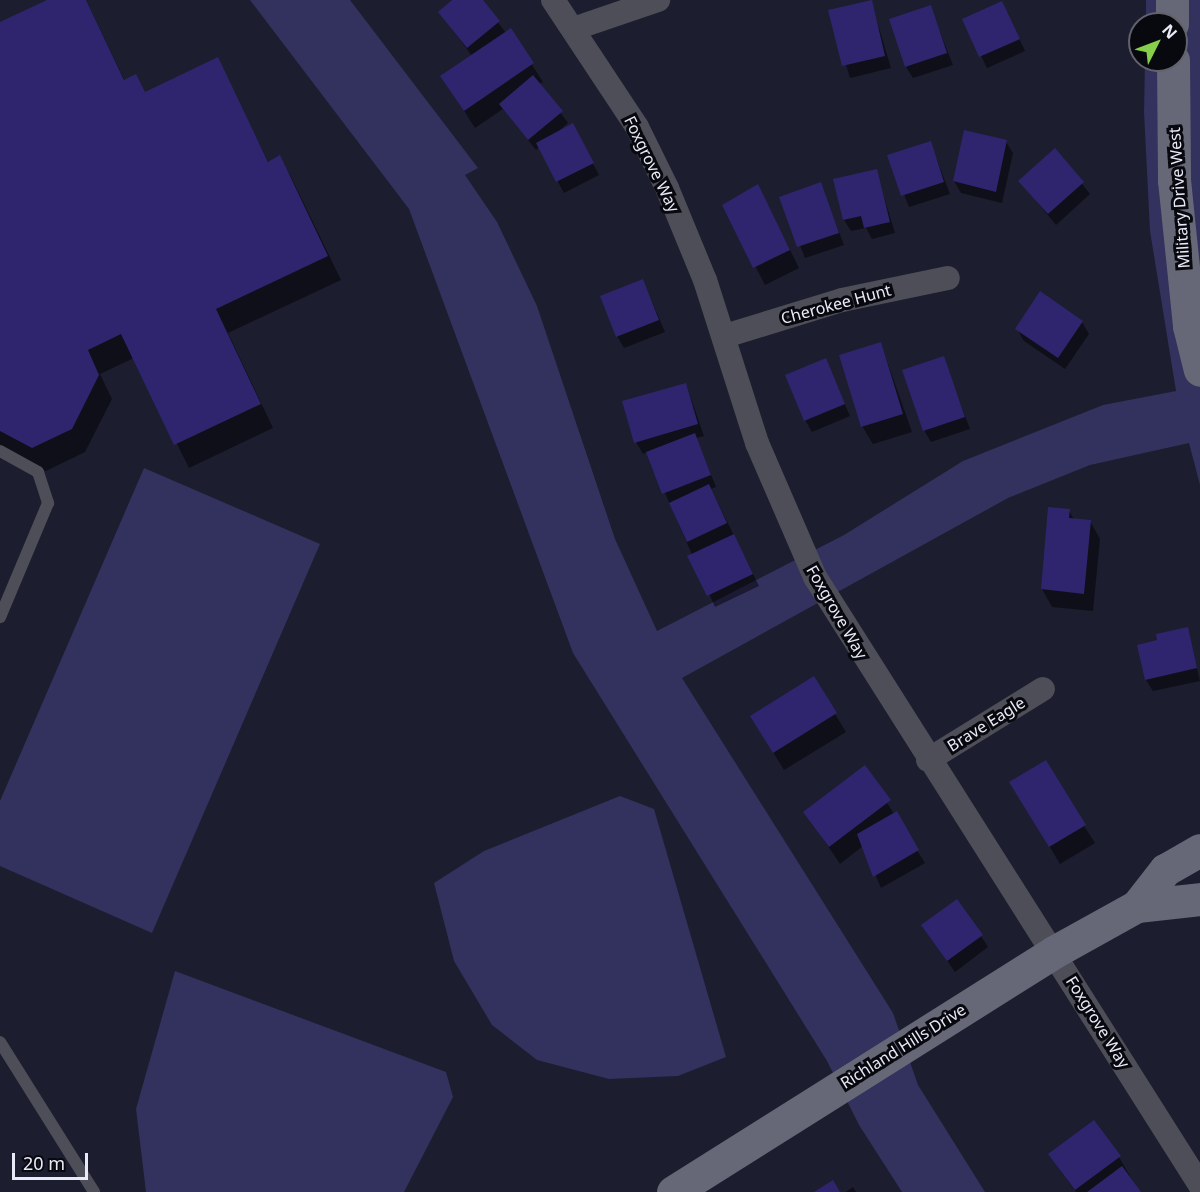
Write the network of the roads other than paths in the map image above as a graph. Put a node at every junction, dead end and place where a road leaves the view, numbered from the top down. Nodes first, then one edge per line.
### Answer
1 (553, 0) edge
2 (658, 0) edge
3 (573, 29) junction
4 (1173, 72) edge
5 (948, 278) dead end
6 (725, 336) junction
7 (1200, 370) edge
8 (0, 451) edge
9 (2, 609) edge
10 (1043, 689) dead end
11 (928, 760) junction
12 (1200, 850) edge
13 (1200, 899) edge
14 (1137, 906) junction
15 (1054, 952) junction
16 (0, 1042) edge
17 (1200, 1185) edge
18 (94, 1192) edge
19 (673, 1192) edge

1 - 3 street, Foxgrove Way
2 - 3 street
3 - 6 street, Foxgrove Way
4 - 7 street, Military Drive West
5 - 6 street, Cherokee Hunt
6 - 11 street, Foxgrove Way
8 - 9 lane
10 - 11 street, Brave Eagle
11 - 15 street, Foxgrove Way
12 - 14 street, Richland Hills Drive
13 - 14 street, Richland Hills Drive
14 - 15 street, Richland Hills Drive
15 - 17 street, Foxgrove Way
15 - 19 street, Richland Hills Drive
16 - 18 lane

